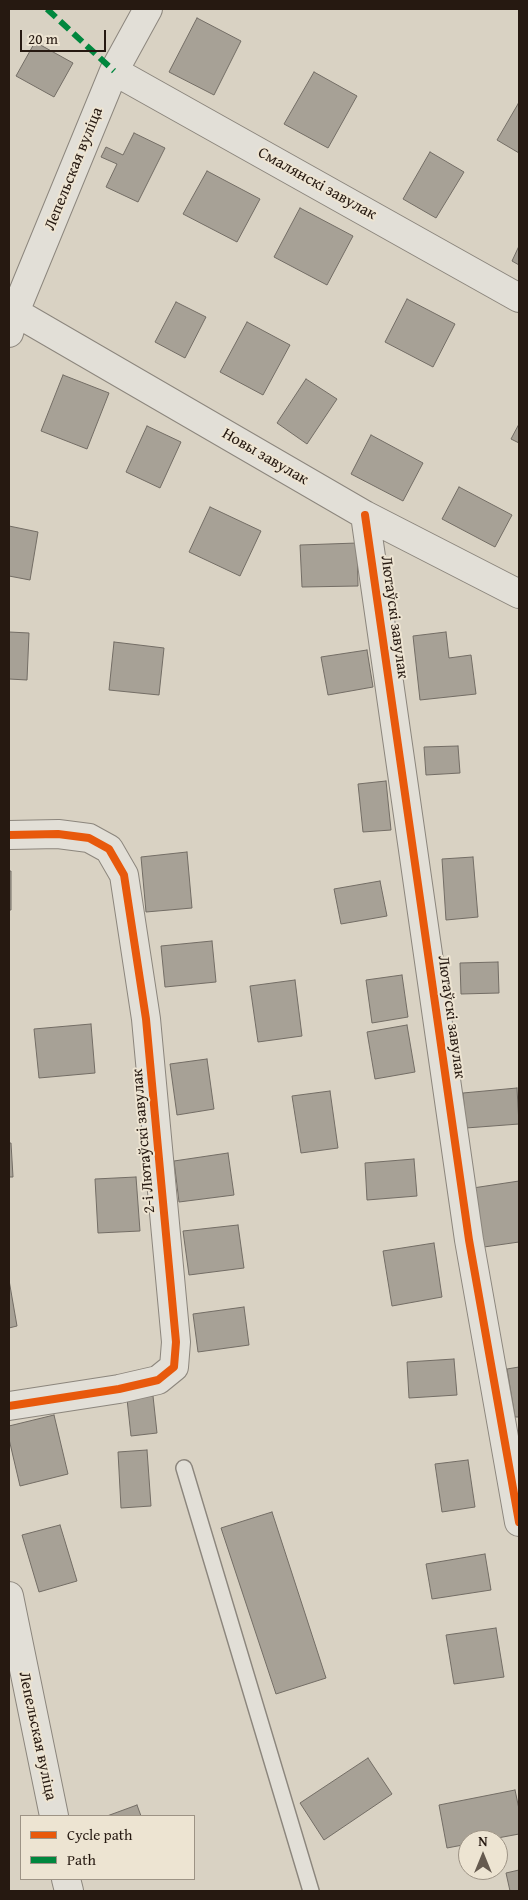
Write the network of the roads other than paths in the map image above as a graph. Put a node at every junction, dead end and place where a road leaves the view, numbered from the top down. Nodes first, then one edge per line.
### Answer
1 (148, 9) edge
2 (114, 70) junction
3 (519, 298) edge
4 (12, 323) edge
5 (365, 515) junction
6 (519, 594) edge
7 (9, 835) edge
8 (9, 1406) edge
9 (184, 1468) dead end
10 (519, 1522) edge
11 (9, 1596) edge
12 (54, 1815) edge
13 (311, 1891) edge

1 - 2 street, Лепельская вуліца
2 - 3 street, Смалянскі завулак
2 - 4 street, Лепельская вуліца
4 - 5 street, Новы завулак
5 - 6 street, Новы завулак
5 - 10 street, Лютаўскі завулак
7 - 8 street, 2-і Лютаўскі завулак
9 - 13 lane
11 - 12 street, Лепельская вуліца

